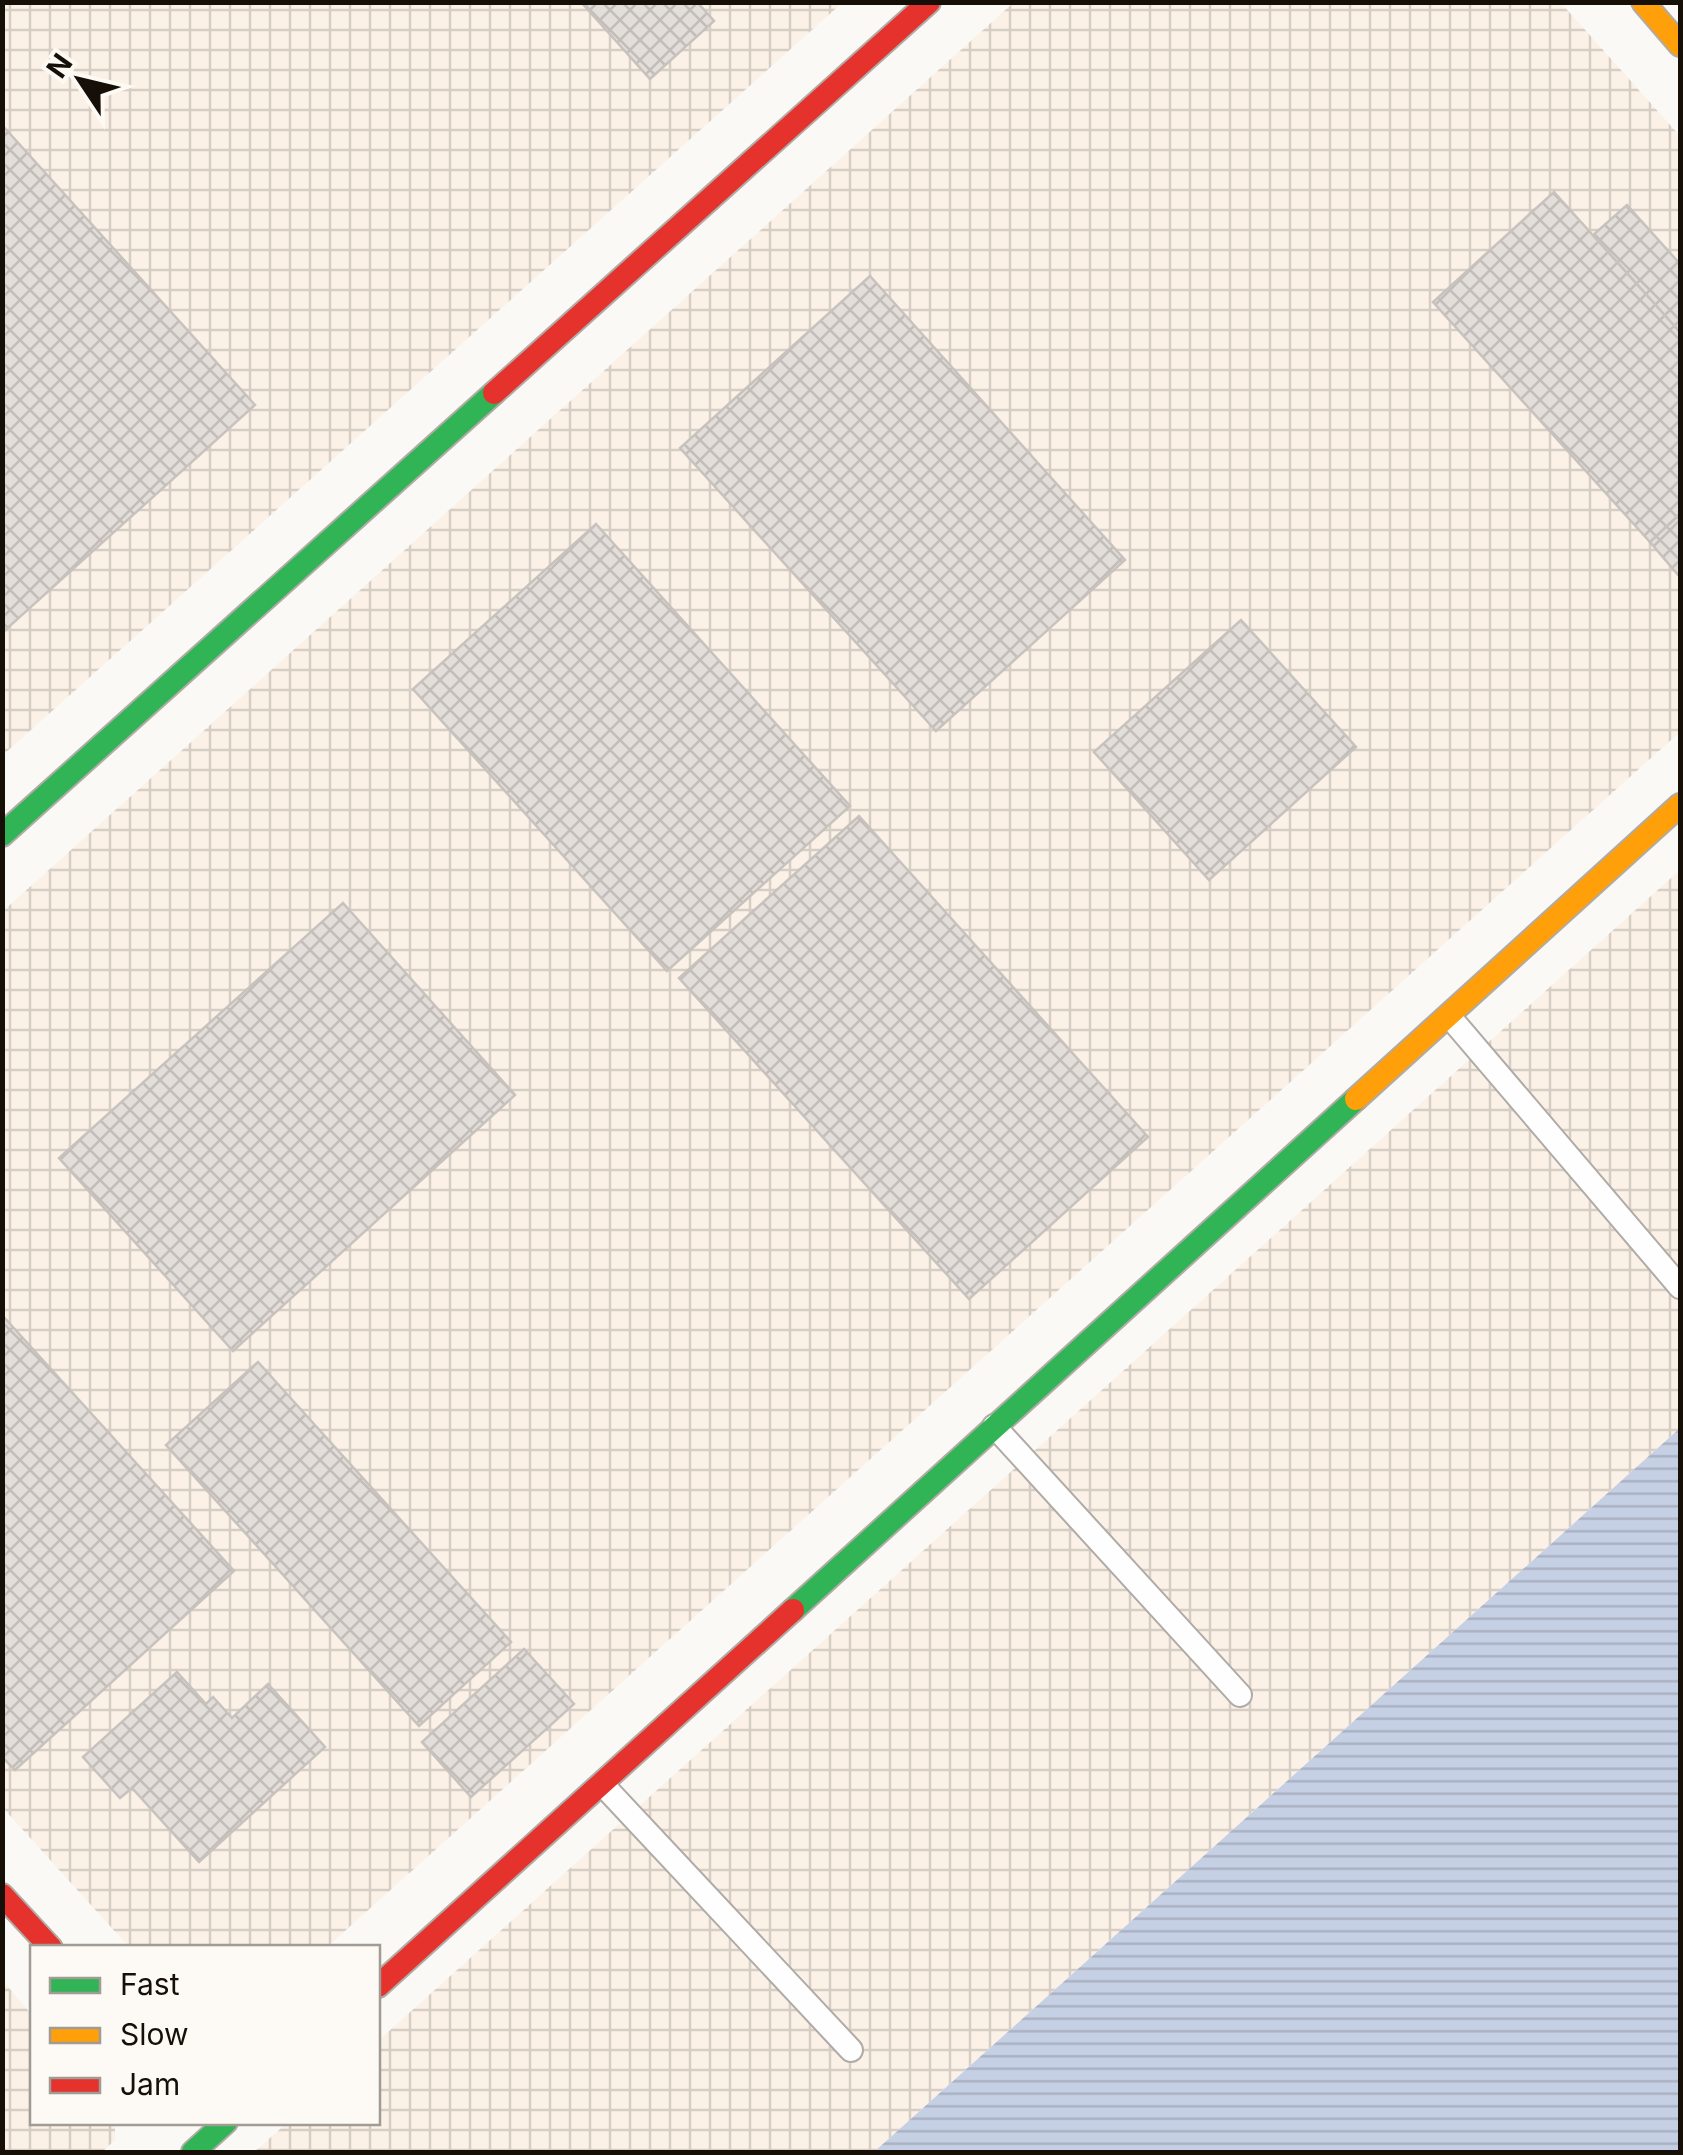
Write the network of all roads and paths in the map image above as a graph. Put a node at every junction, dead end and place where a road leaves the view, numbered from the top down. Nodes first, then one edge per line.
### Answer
1 (929, 2) edge
2 (1643, 2) edge
3 (1680, 45) edge
4 (1680, 806) edge
5 (2, 834) edge
6 (1449, 1016) junction
7 (1680, 1287) edge
8 (994, 1426) junction
9 (1240, 1695) dead end
10 (602, 1784) junction
11 (2, 1895) edge
12 (47, 1945) edge
13 (380, 1984) edge
14 (851, 2050) dead end
15 (218, 2125) edge
16 (193, 2152) edge
17 (237, 2152) edge

1 - 5 street
2 - 3 street
4 - 6 street
6 - 7 lane
6 - 8 street
8 - 9 lane
8 - 10 street
10 - 13 street
10 - 14 lane
11 - 12 street
15 - 16 street
15 - 17 lane

